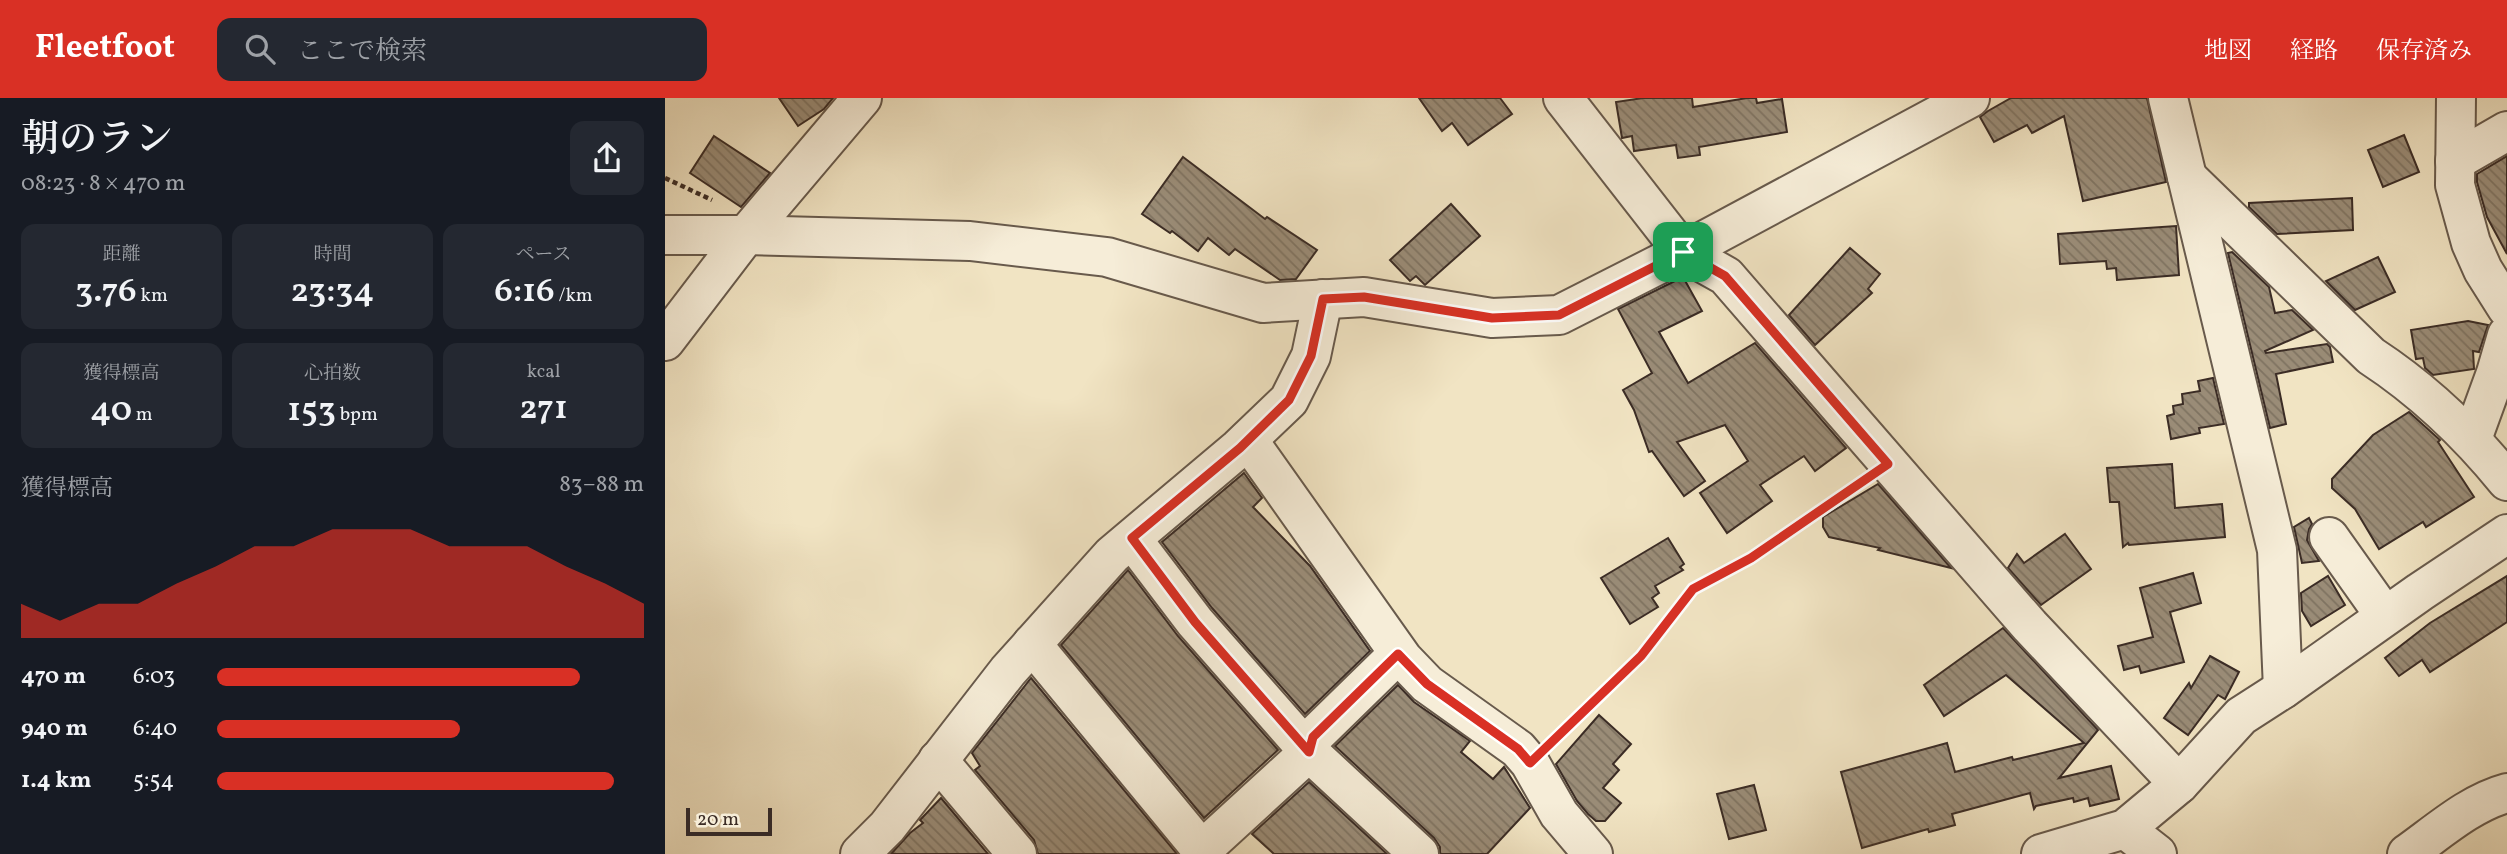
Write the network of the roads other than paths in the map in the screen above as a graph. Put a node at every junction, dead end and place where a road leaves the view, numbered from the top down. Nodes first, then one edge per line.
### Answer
1 (862, 98) edge
2 (1563, 98) edge
3 (1970, 98) edge
4 (2168, 98) edge
5 (2456, 98) edge
6 (2507, 131) edge
7 (2455, 161) junction
8 (2187, 177) junction
9 (665, 235) edge
10 (746, 235) junction
11 (1683, 252) junction
12 (1323, 299) junction
13 (2507, 308) edge
14 (2507, 335) edge
15 (665, 341) edge
16 (2472, 439) junction
17 (1248, 440) junction
18 (2507, 481) edge
19 (2507, 534) edge
20 (2329, 537) dead end
21 (1132, 538) junction
22 (2385, 616) junction
23 (1032, 644) junction
24 (1398, 654) junction
25 (2283, 690) junction
26 (1309, 752) junction
27 (938, 760) junction
28 (2179, 784) junction
29 (2507, 793) edge
30 (2125, 829) junction
31 (1203, 852) edge
32 (860, 854) edge
33 (1017, 854) edge
34 (1419, 854) edge
35 (1593, 854) edge
36 (2041, 854) edge
37 (2157, 854) edge
38 (2407, 854) edge

1 - 10 street
2 - 11 street
3 - 11 street
4 - 8 street
5 - 7 street
6 - 7 street
7 - 13 street
8 - 16 street
8 - 25 street
9 - 10 street
10 - 12 street
10 - 15 street
11 - 12 street
11 - 28 street
12 - 17 street
14 - 16 street
16 - 18 street
17 - 21 street
17 - 24 street
19 - 22 street
20 - 22 street
21 - 23 street
21 - 26 street
22 - 25 street
23 - 27 street
23 - 31 street
24 - 26 street
24 - 35 street
25 - 28 street
26 - 31 street
26 - 34 street
27 - 32 street
27 - 33 street
28 - 30 street
29 - 38 street
30 - 36 street
30 - 37 street

